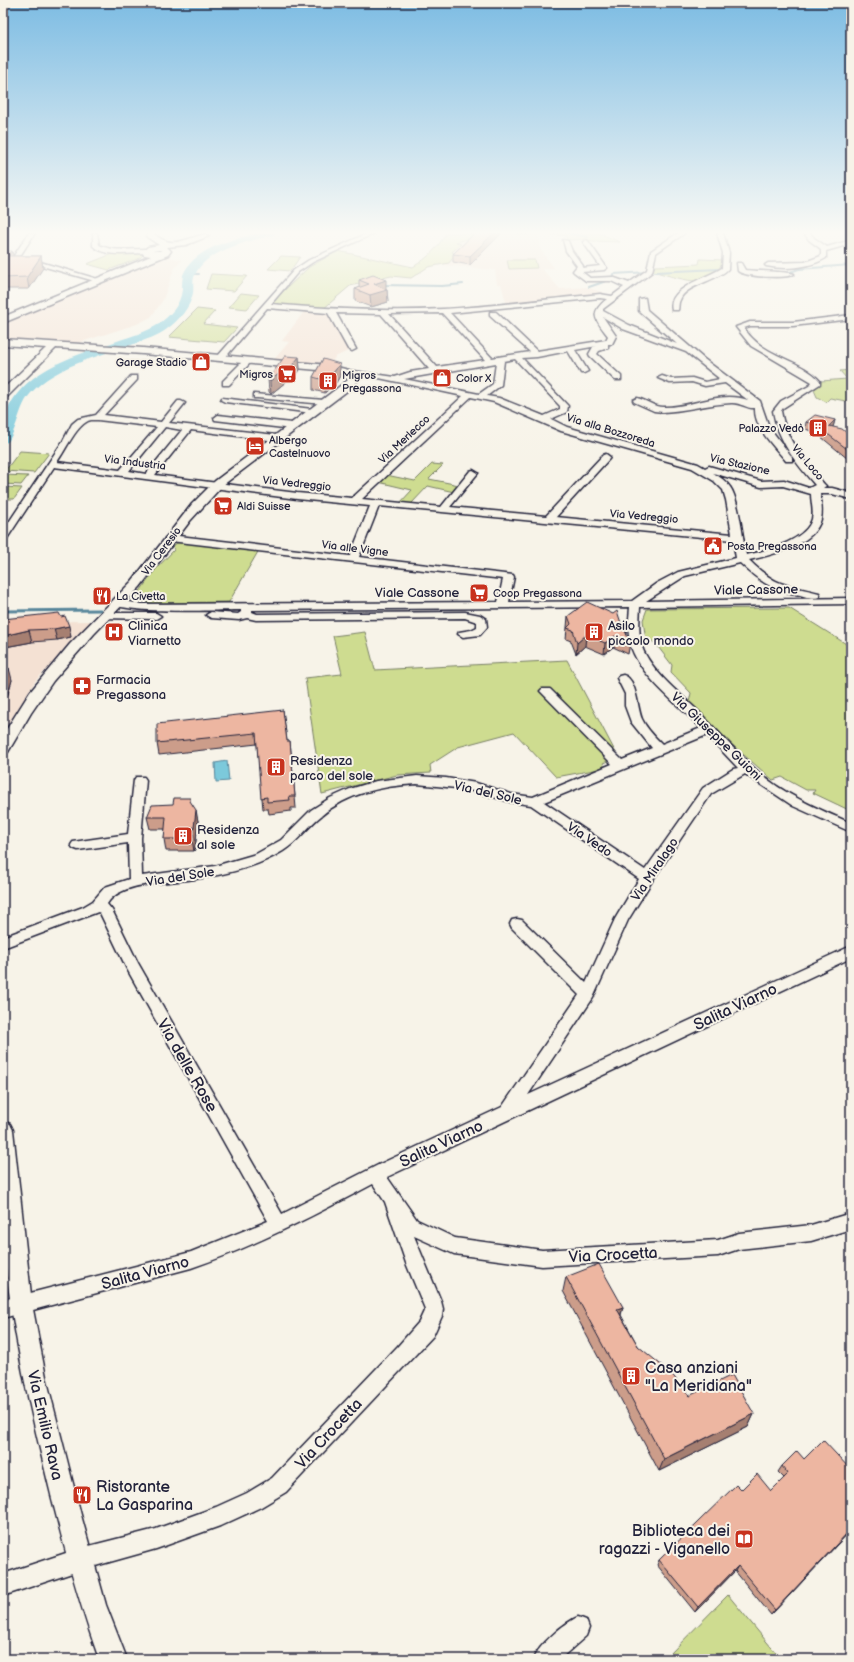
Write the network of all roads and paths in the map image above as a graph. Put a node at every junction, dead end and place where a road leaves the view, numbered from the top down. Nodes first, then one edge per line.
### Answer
1 (25, 311) edge
2 (260, 311) edge
3 (325, 311) edge
4 (331, 311) junction
5 (444, 311) junction
6 (449, 311) edge
7 (643, 311) edge
8 (599, 312) joint
9 (384, 313) junction
10 (493, 314) dead end
11 (851, 317) edge
12 (3, 320) edge
13 (3, 342) edge
14 (609, 342) junction
15 (53, 346) junction
16 (352, 349) dead end
17 (571, 349) junction
18 (690, 352) junction
19 (538, 355) junction
20 (221, 357) junction
21 (517, 357) junction
22 (248, 360) junction
23 (500, 360) junction
24 (490, 361) junction
25 (435, 370) junction
26 (584, 371) dead end
27 (358, 375) junction
28 (134, 378) dead end
29 (618, 378) dead end
30 (662, 378) dead end
31 (395, 380) junction
32 (726, 380) junction
33 (226, 383) dead end
34 (470, 394) junction
35 (3, 395) edge
36 (256, 396) dead end
37 (481, 396) junction
38 (683, 399) dead end
39 (226, 400) dead end
40 (637, 400) dead end
41 (324, 402) junction
42 (181, 403) dead end
43 (677, 408) junction
44 (312, 411) junction
45 (758, 412) junction
46 (98, 417) junction
47 (218, 418) dead end
48 (544, 419) junction
49 (162, 424) junction
50 (292, 426) junction
51 (189, 427) junction
52 (276, 438) junction
53 (606, 457) dead end
54 (51, 464) junction
55 (694, 466) junction
56 (123, 473) junction
57 (473, 473) dead end
58 (149, 476) junction
59 (215, 486) junction
60 (816, 490) junction
61 (851, 496) edge
62 (355, 501) junction
63 (376, 503) junction
64 (444, 509) junction
65 (549, 519) junction
66 (736, 536) junction
67 (3, 538) edge
68 (170, 538) junction
69 (742, 558) junction
70 (353, 560) junction
71 (851, 596) edge
72 (851, 601) edge
73 (117, 603) junction
74 (635, 604) junction
75 (503, 605) junction
76 (246, 610) junction
77 (103, 616) junction
78 (463, 634) dead end
79 (623, 678) dead end
80 (546, 692) dead end
81 (710, 729) junction
82 (3, 749) edge
83 (659, 749) junction
84 (620, 765) junction
85 (748, 769) junction
86 (140, 780) dead end
87 (534, 801) junction
88 (851, 828) edge
89 (134, 838) junction
90 (78, 845) dead end
91 (647, 878) junction
92 (136, 882) junction
93 (99, 905) junction
94 (517, 924) dead end
95 (3, 943) edge
96 (851, 952) edge
97 (588, 994) junction
98 (507, 1112) junction
99 (3, 1130) edge
100 (376, 1174) junction
101 (392, 1197) junction
102 (851, 1221) edge
103 (279, 1225) junction
104 (12, 1306) edge
105 (80, 1559) junction
106 (3, 1585) edge
107 (578, 1628) dead end
108 (113, 1659) edge
109 (544, 1659) edge

1 - 12 main road
2 - 20 street
3 - 4 street
4 - 9 street
4 - 16 street
5 - 6 street
5 - 9 street
5 - 24 street
7 - 18 street, Via Loco
8 - 14 street
8 - 18 street, Via Loco
9 - 25 street
10 - 19 street
11 - 60 street
13 - 15 main road, Via alla Bozzoreda
14 - 17 street
14 - 29 street
15 - 20 main road, Via alla Bozzoreda
15 - 35 main road
17 - 19 street
17 - 26 street
18 - 32 street, Via Loco
19 - 21 street
20 - 22 main road, Via alla Bozzoreda
21 - 23 street
21 - 48 street
22 - 27 main road, Via alla Bozzoreda
22 - 33 street
23 - 24 street
23 - 37 street
24 - 25 street
25 - 31 street
27 - 31 street, Via alla Bozzoreda
27 - 41 main road, Via Ceresio
28 - 46 street
30 - 32 street
31 - 34 street, Via alla Bozzoreda
32 - 45 street, Via Loco
34 - 37 street, Via alla Bozzoreda
34 - 62 street, Via Merlecco
36 - 41 street
37 - 48 street, Via alla Bozzoreda
38 - 43 street
39 - 44 street
40 - 43 street
41 - 44 main road, Via Ceresio
42 - 49 street
43 - 45 street
44 - 50 main road, Via Ceresio
45 - 60 street, Via Loco
46 - 49 street
46 - 54 street
47 - 50 street
48 - 55 street, Via alla Bozzoreda
49 - 51 street
49 - 56 street
50 - 52 main road, Via Ceresio
51 - 52 street
51 - 58 street
52 - 59 main road, Via Ceresio
53 - 65 street
54 - 56 street, Via Industria
54 - 67 street
55 - 60 street, Via Stazione
55 - 66 street, Via alla Bozzoreda
56 - 58 street, Via Industria
57 - 64 street
58 - 59 street, Via Industria
59 - 62 street, Via Vedreggio
59 - 68 main road, Via Ceresio
60 - 61 street, Via Stazione
60 - 69 street, Via Loco
62 - 63 street, Via Vedreggio
63 - 64 street, Via Vedreggio
63 - 70 street
64 - 65 street, Via Vedreggio
65 - 66 street, Via Vedreggio
66 - 69 street, Via alla Bozzoreda
68 - 70 street, Via alle Vigne
68 - 73 main road, Via Ceresio
69 - 71 street
69 - 74 street, Via Loco
70 - 75 street, Via alle Vigne
72 - 74 street, Viale Cassone
73 - 76 street, Viale Cassone
73 - 77 main road, Via Ceresio
74 - 75 street, Viale Cassone
74 - 81 street, Via Giuseppe Guioni
75 - 76 street, Viale Cassone
76 - 77 street, Viale Cassone
76 - 78 street, Viale Cassone
77 - 82 main road, Via Ceresio
79 - 83 street
80 - 84 street
81 - 83 street, Via del Sole
81 - 85 street, Via Giuseppe Guioni
83 - 84 street, Via del Sole
84 - 87 street, Via del Sole
85 - 88 street, Via Giuseppe Guioni
85 - 91 street, Via Miralago
86 - 89 street, Via del Sole
87 - 91 street, Via Vedo
87 - 92 street, Via del Sole
89 - 90 street
89 - 92 street, Via del Sole
91 - 97 street, Via Miralago
92 - 93 street, Via del Sole
93 - 95 street, Via del Sole
93 - 103 street, Via delle Rose
94 - 97 street
96 - 98 street, Salita Viarno
97 - 98 street, Via Miralago
98 - 100 street, Salita Viarno
99 - 104 main road
100 - 101 street, Via Crocetta
100 - 103 street, Salita Viarno
101 - 102 street, Via Crocetta
101 - 105 street, Via Crocetta
103 - 104 street, Salita Viarno
104 - 105 main road, Via Emilio Rava
105 - 106 street, Via Crocetta
105 - 108 main road, Via Emilio Rava
107 - 109 street

